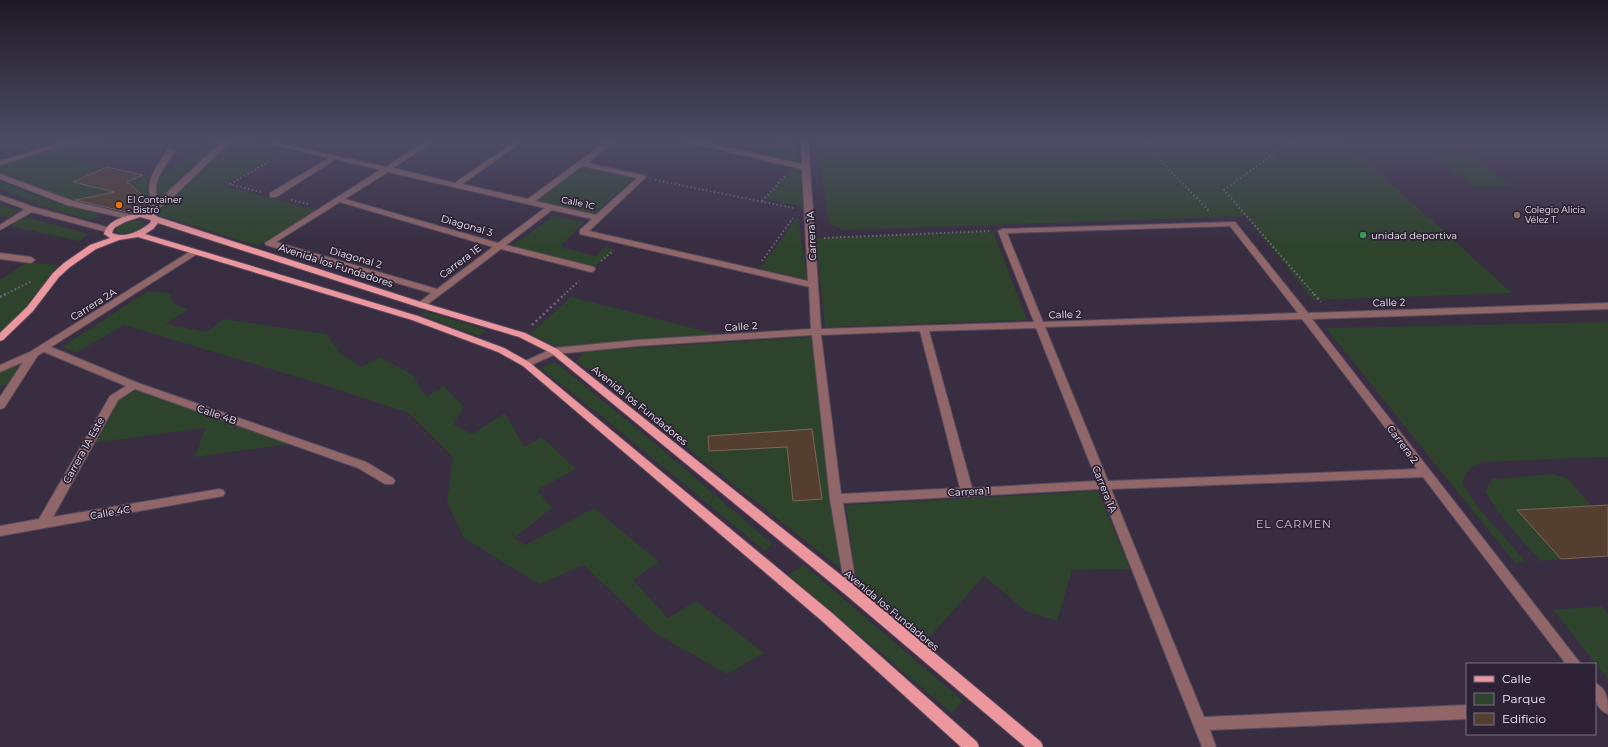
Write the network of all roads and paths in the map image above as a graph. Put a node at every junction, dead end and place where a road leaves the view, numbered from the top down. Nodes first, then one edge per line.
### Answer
1 (155, 175) edge
2 (190, 175) edge
3 (305, 175) edge
4 (377, 175) edge
5 (412, 175) edge
6 (471, 175) edge
7 (566, 175) edge
8 (632, 175) edge
9 (786, 175) edge
10 (806, 175) edge
11 (1177, 175) edge
12 (1245, 175) edge
13 (0, 176) edge
14 (642, 177) junction
15 (456, 185) junction
16 (273, 195) dead end
17 (0, 197) edge
18 (338, 199) junction
19 (528, 202) junction
20 (762, 202) junction
21 (158, 204) junction
22 (551, 207) junction
23 (800, 209) junction
24 (31, 210) junction
25 (809, 211) junction
26 (144, 215) junction
27 (128, 218) junction
28 (598, 218) junction
29 (155, 219) junction
30 (1227, 224) junction
31 (0, 228) edge
32 (108, 230) junction
33 (1002, 231) junction
34 (137, 234) junction
35 (120, 237) junction
36 (812, 238) junction
37 (625, 241) junction
38 (499, 246) junction
39 (194, 252) junction
40 (0, 256) edge
41 (31, 260) dead end
42 (591, 269) junction
43 (754, 271) junction
44 (56, 275) junction
45 (813, 285) junction
46 (437, 292) junction
47 (0, 297) edge
48 (421, 305) junction
49 (1608, 306) edge
50 (1331, 315) junction
51 (1305, 316) junction
52 (1039, 326) junction
53 (924, 329) junction
54 (816, 332) junction
55 (522, 335) junction
56 (0, 338) edge
57 (44, 348) junction
58 (554, 351) junction
59 (33, 354) junction
60 (526, 364) junction
61 (0, 369) edge
62 (134, 385) junction
63 (0, 405) edge
64 (1425, 473) junction
65 (389, 481) dead end
66 (1103, 485) junction
67 (967, 492) junction
68 (219, 493) dead end
69 (836, 499) junction
70 (43, 524) junction
71 (0, 530) edge
72 (851, 591) junction
73 (1573, 663) edge
74 (1596, 692) edge
75 (1603, 707) edge
76 (1466, 712) edge
77 (1199, 724) junction
78 (972, 747) edge
79 (1036, 747) edge
80 (1209, 747) edge

1 - 21 street
2 - 21 street
3 - 16 street
4 - 18 street
5 - 15 street, Calle 1C
6 - 15 street
7 - 19 street
8 - 14 street
9 - 20 path
10 - 25 street, Carrera 1A
11 - 30 path
12 - 50 path
13 - 27 street
14 - 20 path
14 - 28 street
15 - 19 street, Calle 1C
17 - 24 street
18 - 38 street, Diagonal 3
18 - 46 street, Diagonal 2
19 - 22 street, Calle 1C
20 - 23 path
21 - 26 street
22 - 28 street, Calle 1C
22 - 38 street, Carrera 1E
23 - 25 path
23 - 43 path
24 - 31 street
24 - 32 street
25 - 36 street, Carrera 1A
26 - 27 main road
26 - 29 main road, Avenida los Fundadores
27 - 32 main road
28 - 37 street
29 - 34 main road
29 - 48 main road, Avenida los Fundadores
30 - 33 street
30 - 51 street, Carrera 2
32 - 35 main road
33 - 36 path
33 - 52 street, Carrera 1A
34 - 35 main road
34 - 39 main road
35 - 44 main road
36 - 45 street, Carrera 1A
37 - 42 path
37 - 43 street
38 - 42 street, Diagonal 3
38 - 46 street, Carrera 1E
39 - 57 street, Carrera 2A
39 - 60 main road
40 - 41 street
42 - 55 path
43 - 45 street
44 - 47 path
44 - 56 main road
45 - 54 street, Carrera 1A
46 - 48 street, Carrera 1E
48 - 55 main road, Avenida los Fundadores
49 - 50 street, Calle 2
50 - 51 street, Calle 2
51 - 52 street, Calle 2
51 - 64 street, Carrera 2
52 - 53 street, Calle 2
52 - 66 street, Carrera 1A
53 - 54 street, Calle 2
53 - 67 street
54 - 58 street, Calle 2
54 - 69 street
55 - 58 main road, Avenida los Fundadores
57 - 59 street, Carrera 2A
57 - 62 street, Calle 4B
58 - 60 street, Calle 2
58 - 72 main road, Avenida los Fundadores
59 - 61 street, Carrera 2A
59 - 63 street
60 - 78 main road
62 - 65 street, Calle 4B
62 - 70 street, Carrera 1A Este
64 - 66 street, Carrera 1
64 - 73 street, Carrera 2
66 - 67 street, Carrera 1
66 - 77 street, Carrera 1A
67 - 69 street, Carrera 1
68 - 70 street, Calle 4C
69 - 72 street
70 - 71 street, Calle 4C
72 - 79 main road, Avenida los Fundadores
74 - 75 street
76 - 77 street
77 - 80 street, Carrera 1A

